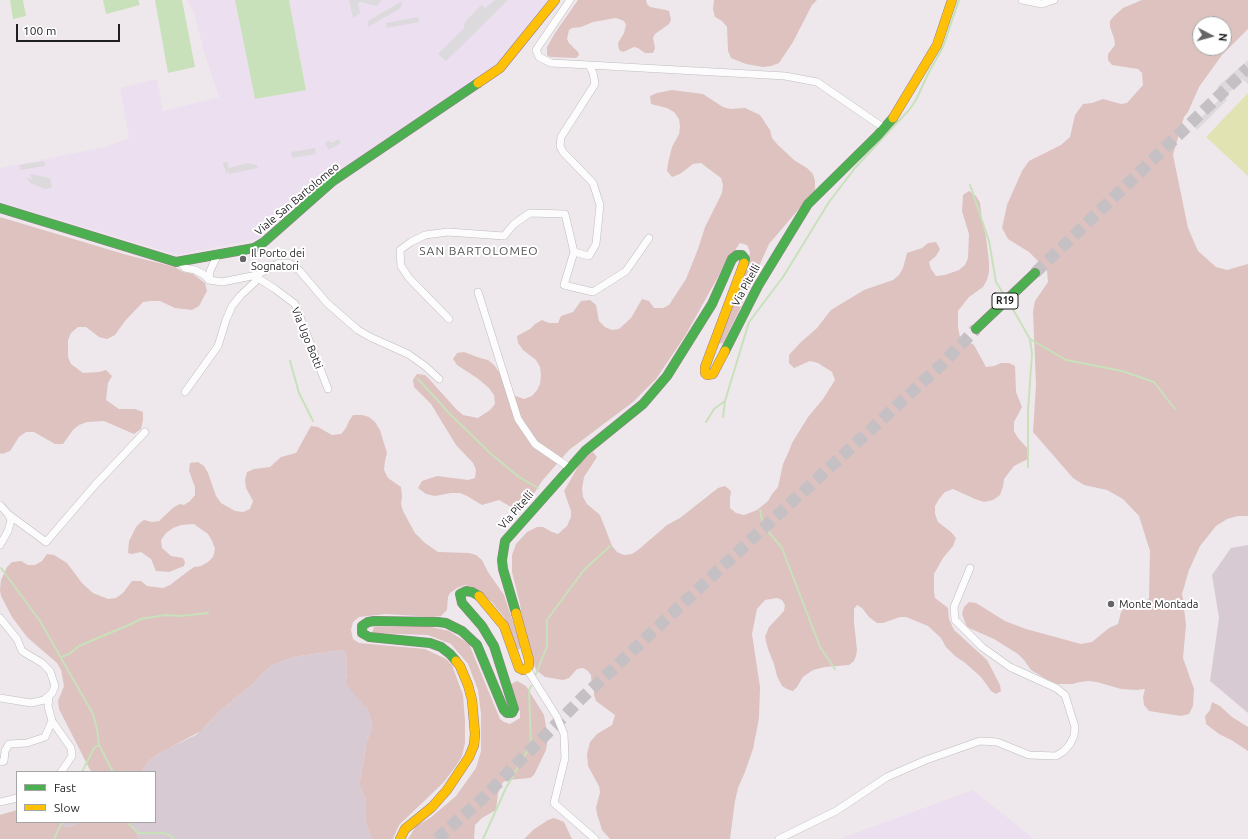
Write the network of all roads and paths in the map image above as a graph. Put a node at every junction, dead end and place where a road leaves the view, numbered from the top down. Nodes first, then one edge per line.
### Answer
1 (554, 0) edge
2 (570, 0) edge
3 (952, 0) edge
4 (1022, 0) edge
5 (1054, 0) edge
6 (589, 65) junction
7 (884, 128) junction
8 (0, 208) edge
9 (649, 238) dead end
10 (574, 252) junction
11 (218, 254) junction
12 (180, 262) junction
13 (1035, 273) tunnel mouth
14 (258, 277) junction
15 (209, 280) junction
16 (478, 292) dead end
17 (449, 319) dead end
18 (976, 329) tunnel mouth
19 (439, 379) dead end
20 (328, 389) dead end
21 (185, 392) dead end
22 (145, 432) dead end
23 (570, 468) junction
24 (0, 504) edge
25 (8, 514) junction
26 (0, 545) edge
27 (970, 568) dead end
28 (0, 618) edge
29 (527, 669) junction
30 (48, 697) junction
31 (0, 698) edge
32 (52, 721) junction
33 (0, 762) edge
34 (62, 771) edge
35 (16, 798) edge
36 (0, 802) edge
37 (400, 839) edge
38 (595, 839) edge
39 (779, 839) edge

1 - 11 main road, Viale San Bartolomeo
2 - 6 street
3 - 7 main road, Via Pitelli
4 - 5 street
6 - 7 street
6 - 10 street
7 - 23 main road, Via Pitelli
8 - 12 main road, Viale San Bartolomeo
9 - 10 street
10 - 17 street
11 - 12 main road, Viale San Bartolomeo
11 - 15 street
12 - 15 street
13 - 18 main road, R19
14 - 15 street
14 - 19 street
14 - 20 street, Via Ugo Botti
14 - 21 street
16 - 23 street
22 - 25 street
23 - 29 main road, Via Pitelli
24 - 25 street
25 - 26 street
27 - 39 street
28 - 30 street
29 - 37 main road
29 - 38 street
30 - 31 street
30 - 32 street
32 - 33 street
32 - 34 street
35 - 36 street

